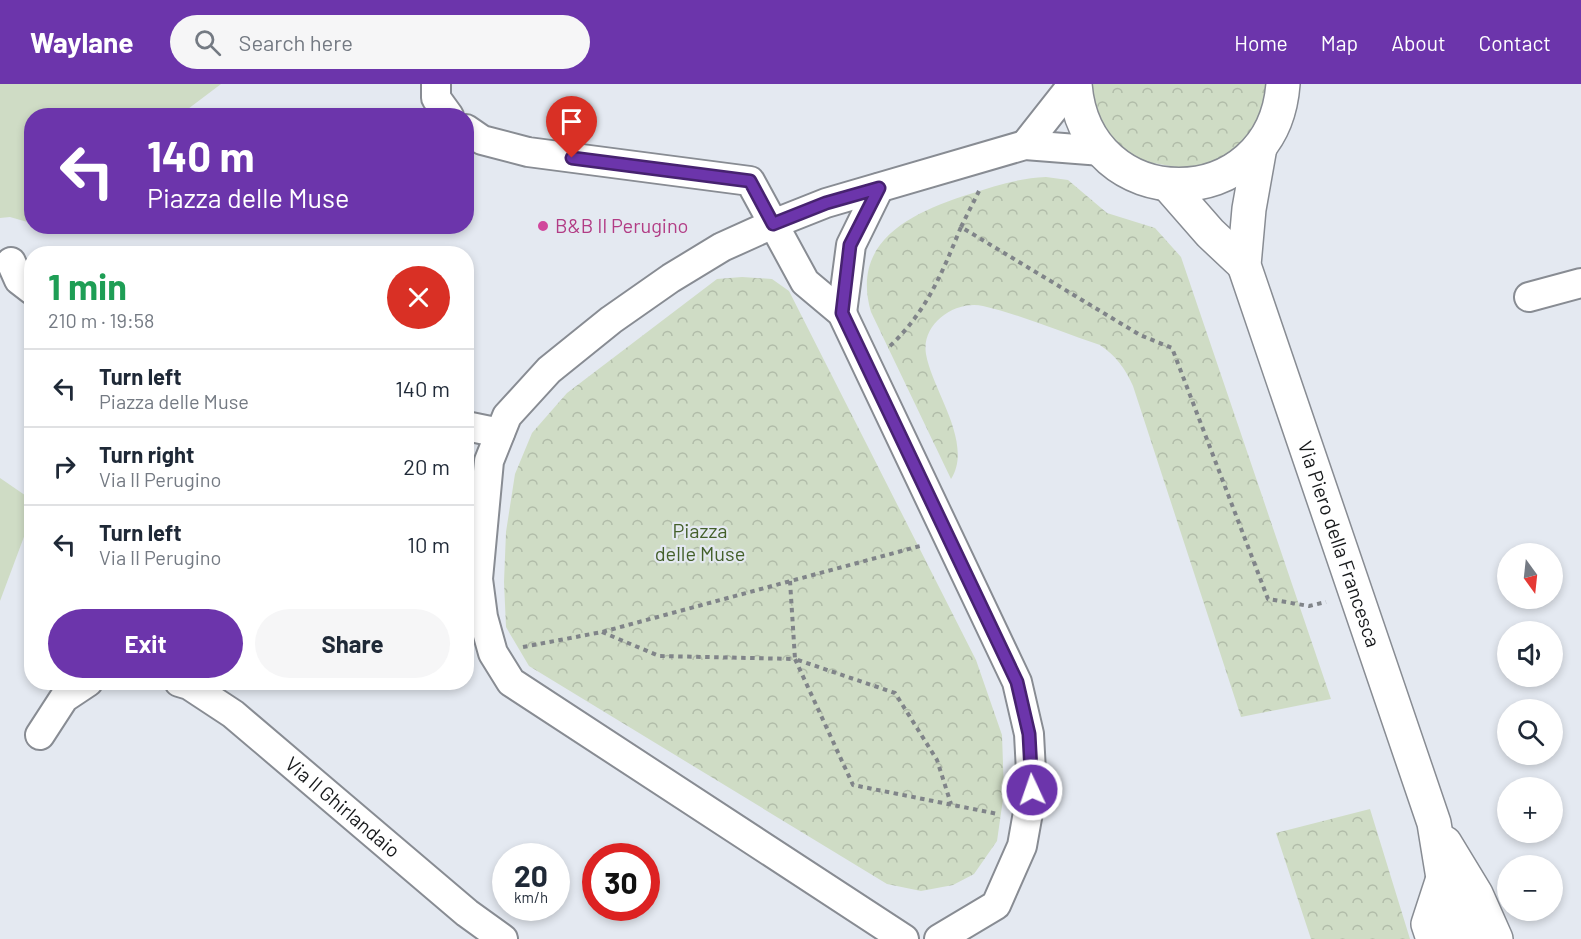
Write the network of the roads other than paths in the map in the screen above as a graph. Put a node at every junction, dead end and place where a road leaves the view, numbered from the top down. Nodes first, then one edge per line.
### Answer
1 (435, 84) edge
2 (1074, 84) edge
3 (1284, 88) edge
4 (443, 108) edge
5 (474, 134) edge
6 (1025, 145) junction
7 (1260, 147) junction
8 (1102, 151) junction
9 (1168, 185) junction
10 (879, 188) junction
11 (773, 224) junction
12 (11, 262) dead end
13 (1244, 265) junction
14 (1581, 283) edge
15 (24, 284) edge
16 (1530, 297) dead end
17 (842, 313) junction
18 (474, 428) edge
19 (500, 434) junction
20 (76, 690) edge
21 (196, 690) edge
22 (40, 735) dead end
23 (1434, 823) junction
24 (1443, 878) junction
25 (503, 939) edge
26 (904, 939) edge
27 (939, 939) edge
28 (1433, 939) edge
29 (1465, 939) edge
30 (1496, 939) edge

1 - 4 street
2 - 6 street
2 - 8 street
3 - 7 street
5 - 11 street
6 - 8 street
6 - 10 street
7 - 9 street
7 - 13 street, Via Piero della Francesca
8 - 9 street
9 - 13 street, Via Piero della Francesca
10 - 11 street
10 - 17 street
11 - 17 street
11 - 19 street
12 - 15 street
13 - 23 street, Via Piero della Francesca
14 - 16 street
17 - 27 street
18 - 19 street
19 - 26 street
20 - 22 street
21 - 25 street, Via Il Ghirlandaio
23 - 24 street, Via Piero della Francesca
23 - 30 street, Via Piero della Francesca
24 - 28 street
24 - 29 street, Via Piero della Francesca

